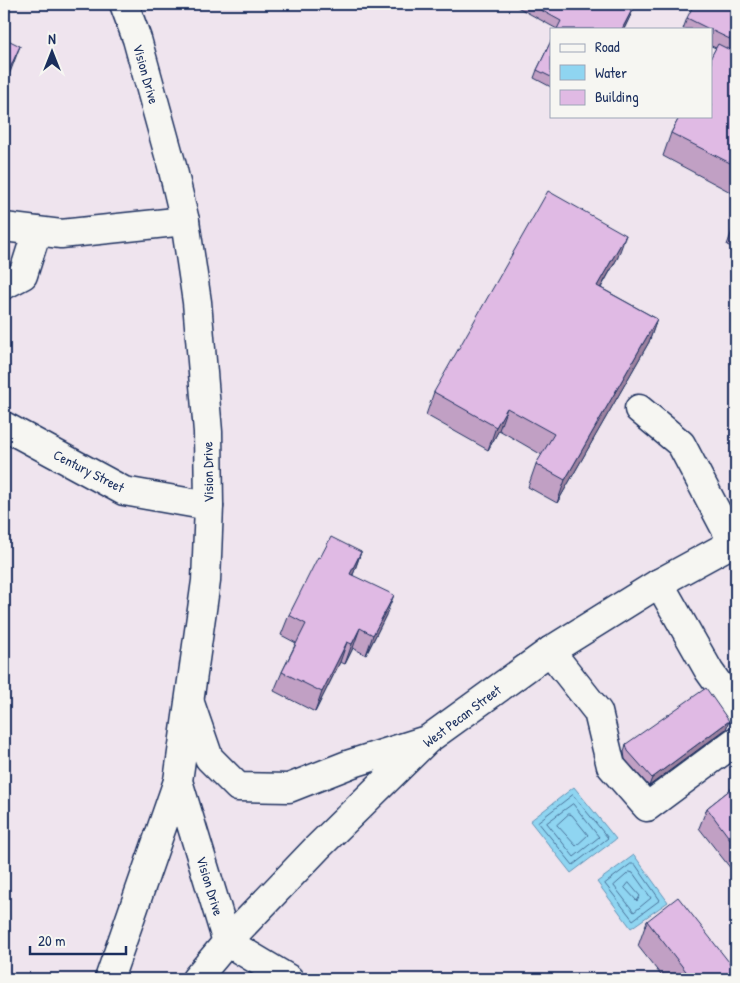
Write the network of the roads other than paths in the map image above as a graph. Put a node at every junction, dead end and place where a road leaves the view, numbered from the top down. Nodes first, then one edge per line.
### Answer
1 (124, 4) edge
2 (185, 221) junction
3 (4, 227) edge
4 (37, 231) junction
5 (4, 285) edge
6 (639, 409) dead end
7 (4, 426) edge
8 (209, 506) junction
9 (735, 542) edge
10 (659, 583) junction
11 (550, 651) junction
12 (190, 702) junction
13 (736, 709) edge
14 (427, 740) junction
15 (736, 741) edge
16 (178, 781) junction
17 (227, 942) junction
18 (109, 979) edge
19 (196, 979) edge
20 (288, 979) edge

1 - 2 main road, Vision Drive
2 - 4 main road
2 - 8 main road, Vision Drive
3 - 4 main road
4 - 5 main road
6 - 9 main road
7 - 8 main road, Century Street
8 - 12 main road, Vision Drive
9 - 10 main road, West Pecan Street
10 - 11 main road, West Pecan Street
10 - 13 main road
11 - 14 main road, West Pecan Street
11 - 15 main road
12 - 14 main road
12 - 16 main road, Vision Drive
14 - 17 main road, West Pecan Street
16 - 17 main road, Vision Drive
16 - 18 main road
17 - 19 main road, West Pecan Street
17 - 20 main road

